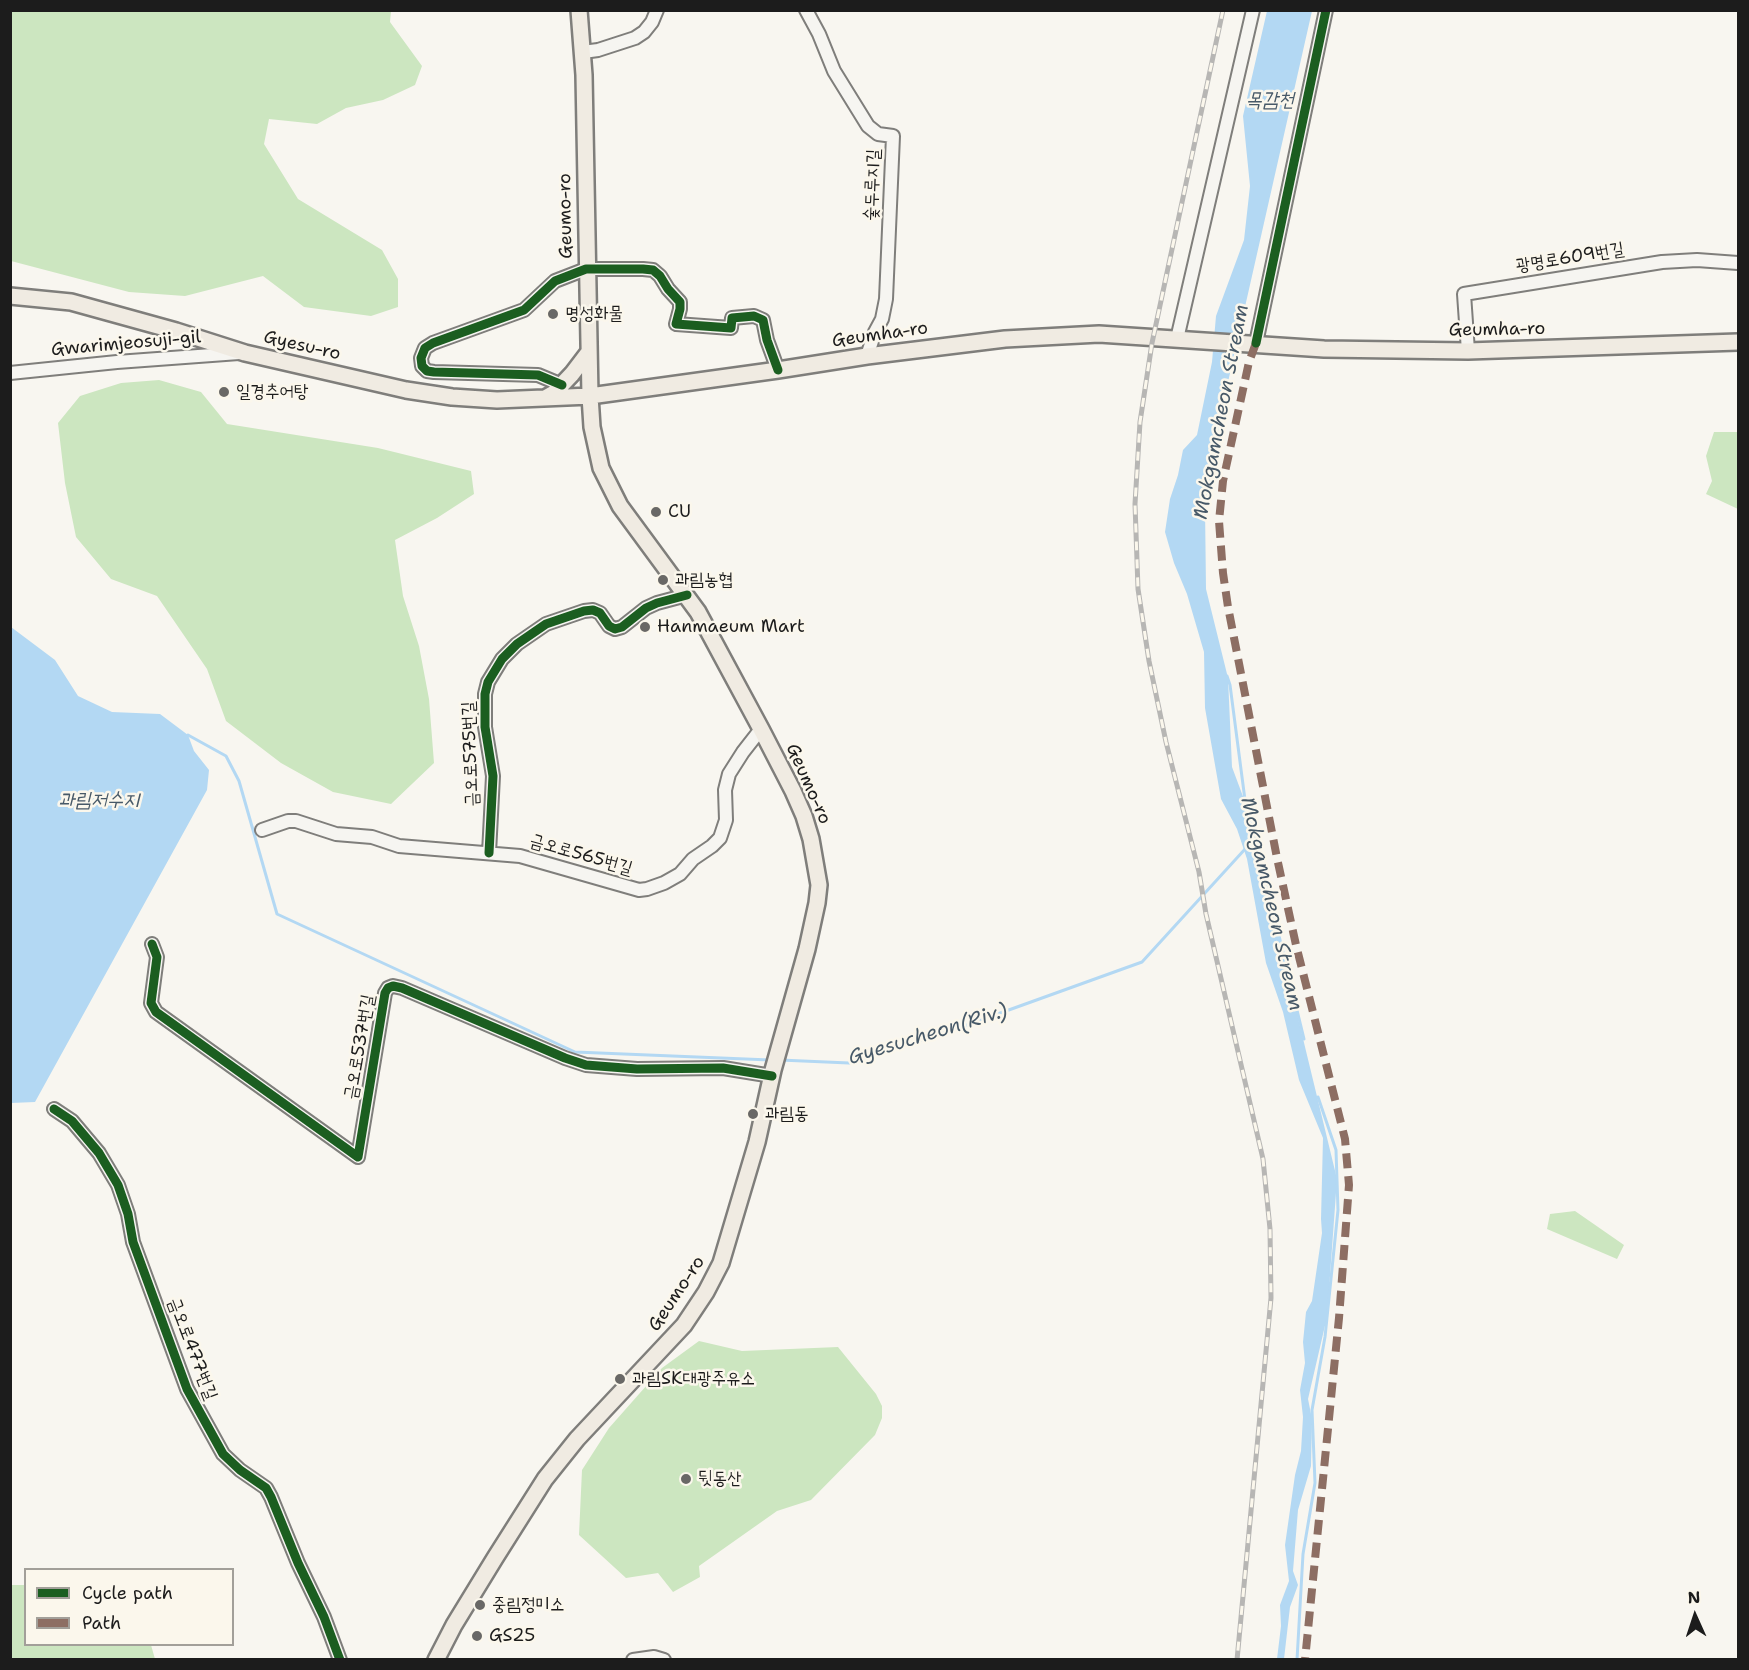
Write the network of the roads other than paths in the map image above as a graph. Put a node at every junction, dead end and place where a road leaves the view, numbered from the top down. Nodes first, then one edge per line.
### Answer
1 (579, 10) edge
2 (657, 10) edge
3 (806, 10) edge
4 (1253, 10) edge
5 (1326, 10) edge
6 (583, 52) junction
7 (1738, 263) edge
8 (586, 269) junction
9 (10, 296) edge
10 (1177, 339) junction
11 (1738, 342) edge
12 (1256, 343) junction
13 (1468, 351) junction
14 (245, 353) junction
15 (588, 353) junction
16 (867, 356) junction
17 (778, 370) junction
18 (10, 373) edge
19 (562, 385) junction
20 (590, 396) junction
21 (544, 399) junction
22 (687, 595) junction
23 (762, 729) junction
24 (262, 830) dead end
25 (489, 852) junction
26 (152, 944) dead end
27 (773, 1073) junction
28 (54, 1109) dead end
29 (340, 1659) edge
30 (436, 1659) edge
31 (633, 1659) edge
32 (664, 1659) edge

1 - 6 main road, Geumo-ro
2 - 6 street
3 - 16 street, 숯두루지길
4 - 10 street
5 - 12 street
6 - 8 main road, Geumo-ro
7 - 13 street, 광명로609번길
8 - 15 main road, Geumo-ro
8 - 17 street
8 - 19 street
9 - 14 main road, Gyesu-ro
10 - 12 main road, Geumha-ro
10 - 16 main road, Geumha-ro
11 - 13 main road, Geumha-ro
12 - 13 main road, Geumha-ro
14 - 18 street, Gwarimjeosuji-gil
14 - 21 main road, Gyesu-ro
15 - 19 main road
15 - 20 main road, Geumo-ro
16 - 17 main road, Geumha-ro
17 - 20 main road, Geumha-ro
19 - 21 main road
20 - 21 main road, Gyesu-ro
20 - 22 main road, Geumo-ro
22 - 23 main road, Geumo-ro
22 - 25 street, 금오로575번길
23 - 25 street, 금오로565번길
23 - 27 main road, Geumo-ro
24 - 25 street, 금오로565번길
26 - 27 street, 금오로537번길
27 - 30 main road, Geumo-ro
28 - 29 street, 금오로477번길
31 - 32 street

